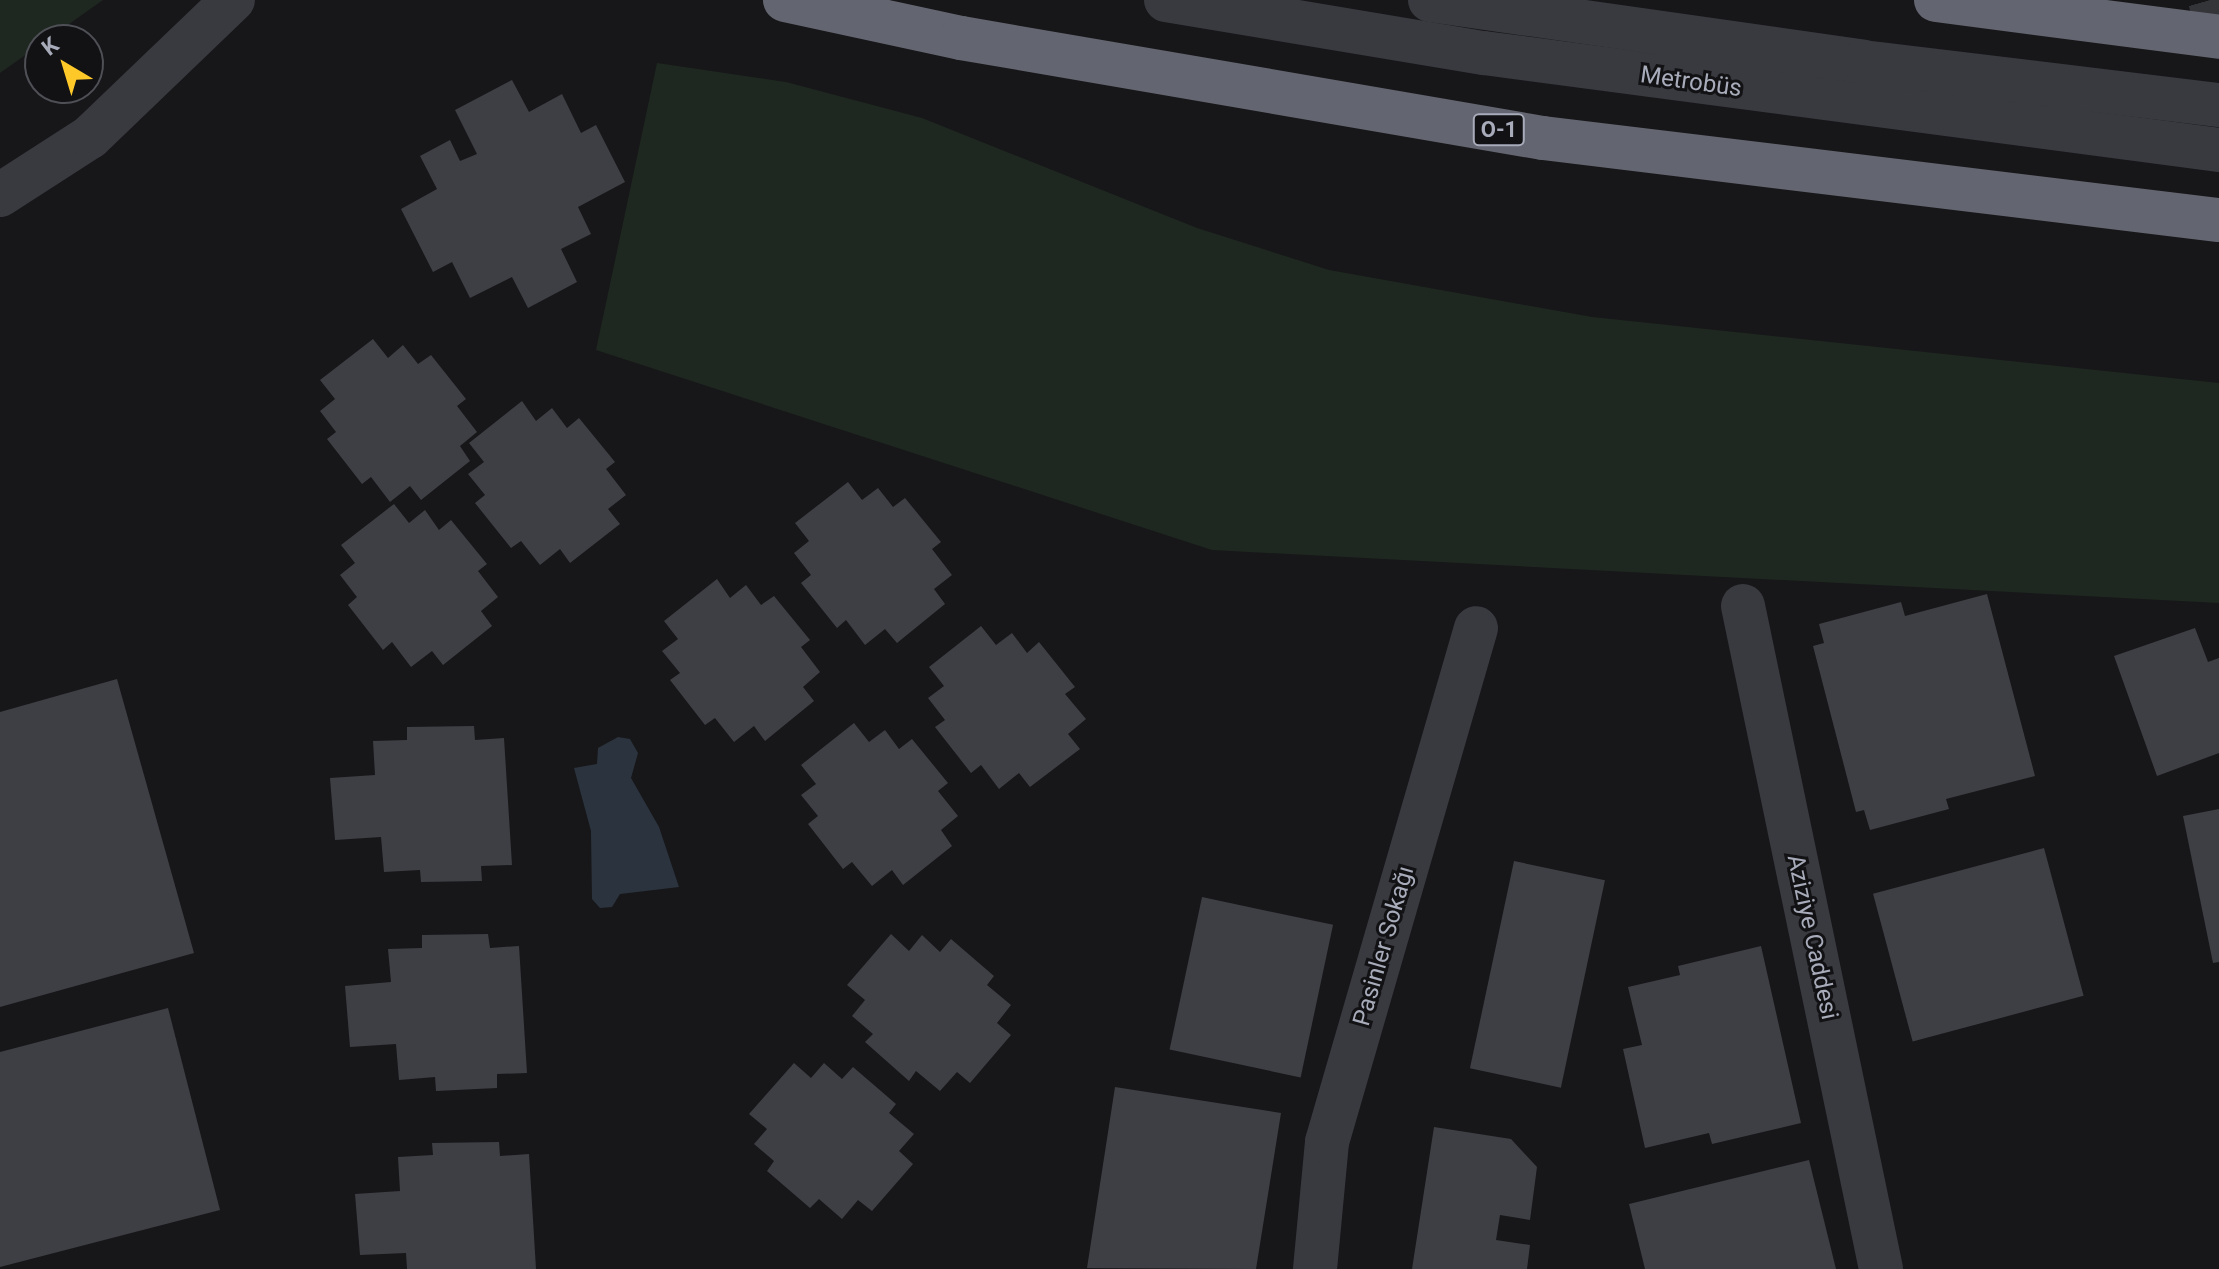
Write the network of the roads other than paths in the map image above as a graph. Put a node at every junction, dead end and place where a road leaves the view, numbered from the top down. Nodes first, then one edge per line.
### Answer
1 (233, 0) edge
2 (785, 0) edge
3 (1166, 0) edge
4 (1430, 0) edge
5 (1936, 0) edge
6 (2219, 37) edge
7 (2219, 105) edge
8 (90, 137) junction
9 (2219, 150) edge
10 (0, 164) edge
11 (0, 195) edge
12 (2119, 209) junction
13 (2219, 220) edge
14 (2219, 234) edge
15 (1743, 606) dead end
16 (1476, 628) dead end
17 (1315, 1269) edge
18 (1881, 1269) edge

1 - 8 street
2 - 12 highway, O-1
3 - 9 street, Metrobüs
4 - 7 street, Metrobüs
5 - 6 highway
8 - 10 street
8 - 11 street
12 - 13 highway, O-1
12 - 14 highway
15 - 18 street, Aziziye Caddesi
16 - 17 street, Pasinler Sokağı

